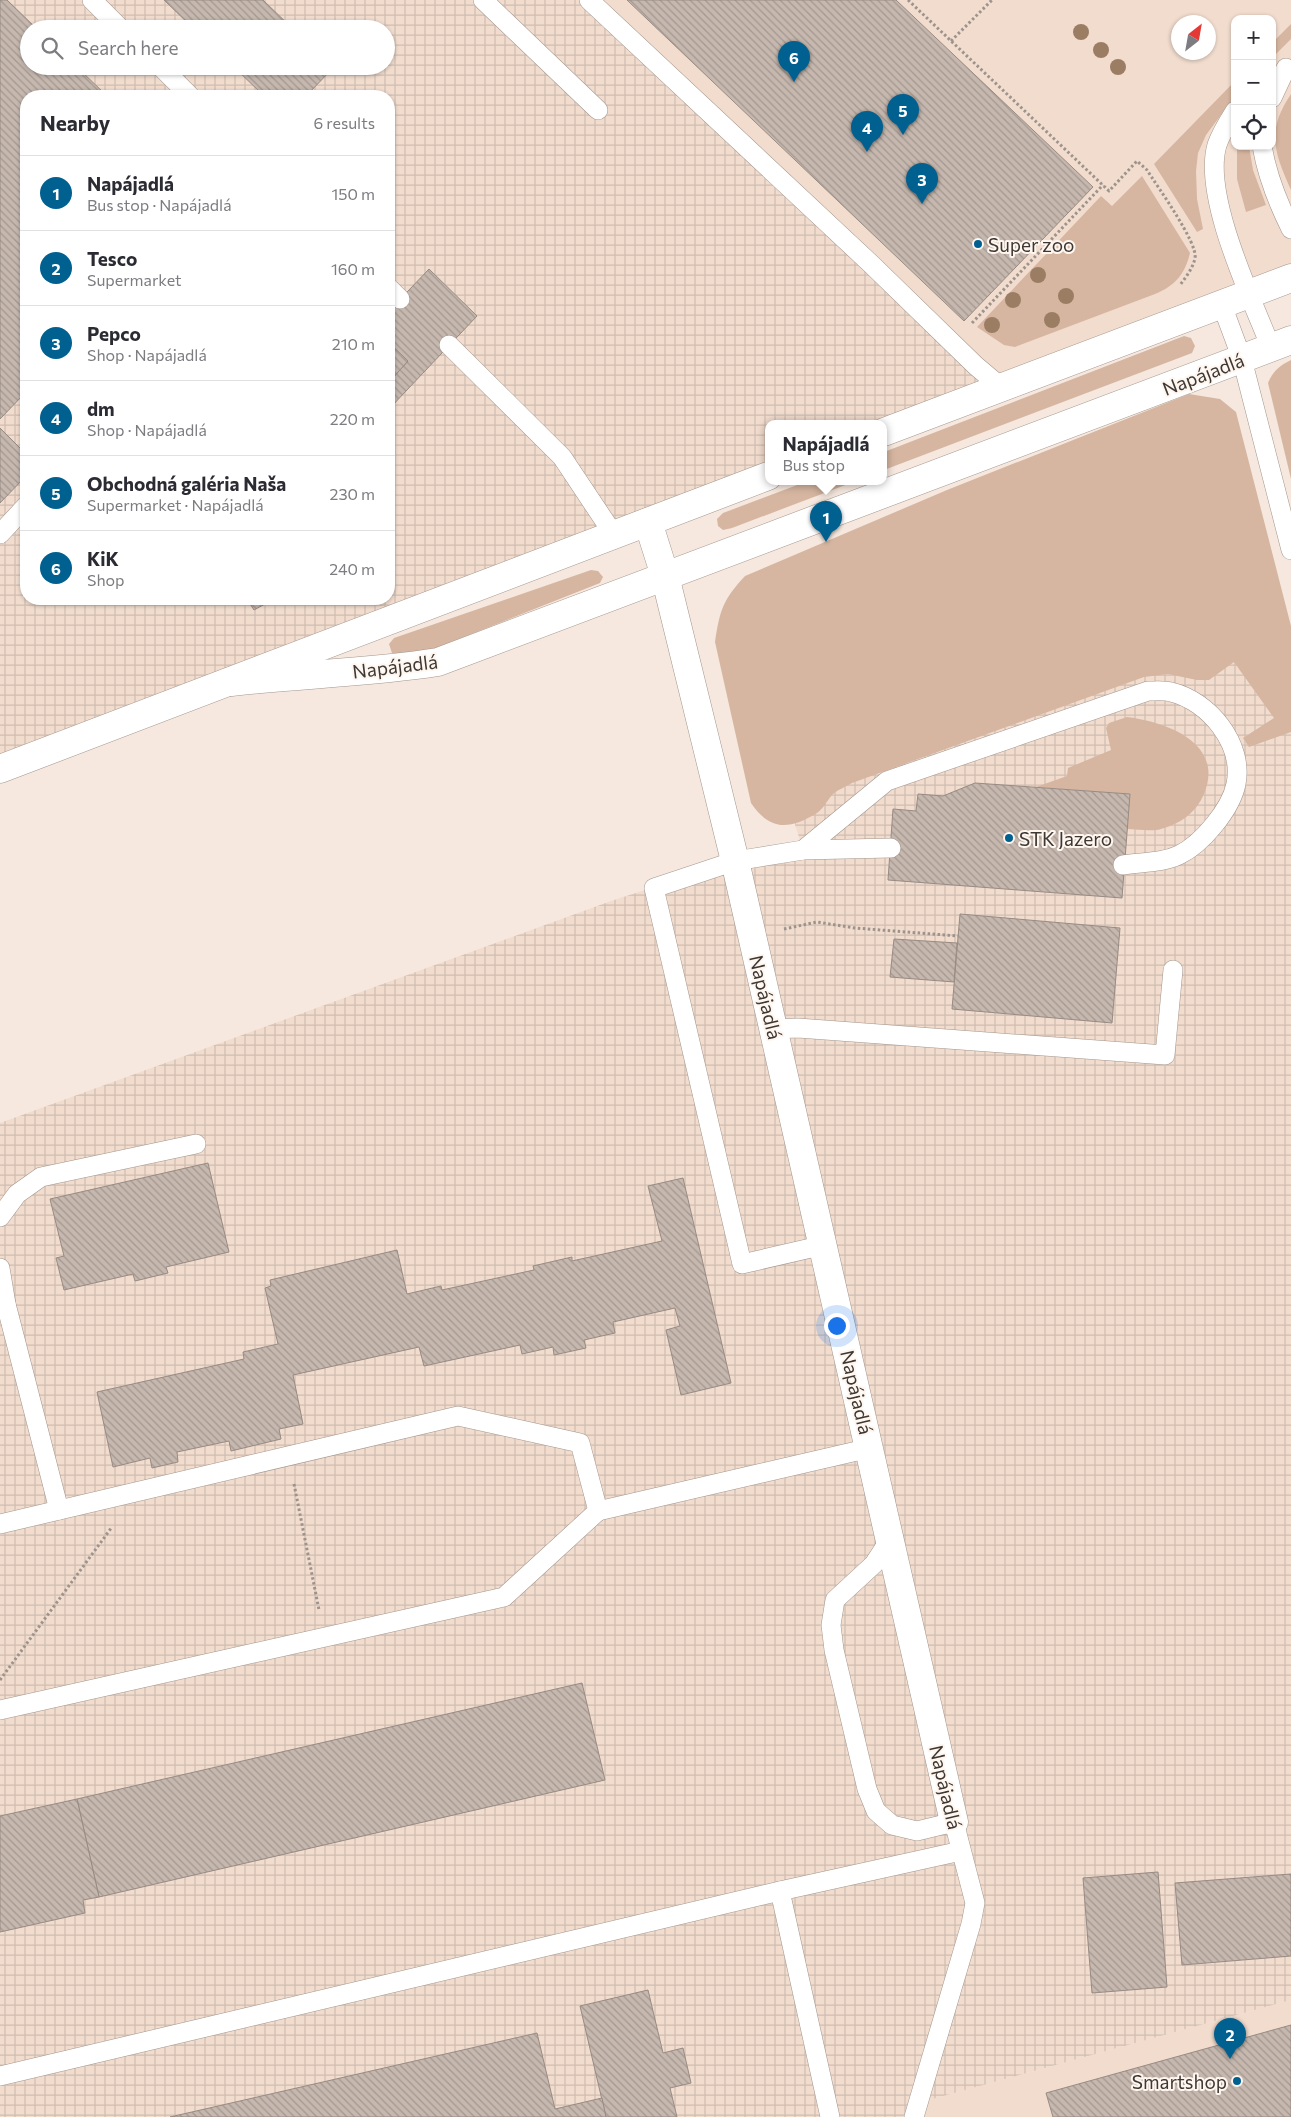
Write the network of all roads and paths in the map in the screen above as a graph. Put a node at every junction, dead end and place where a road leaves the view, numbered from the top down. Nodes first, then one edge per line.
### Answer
1 (92, 0) edge
2 (483, 0) edge
3 (589, 0) edge
4 (908, 0) edge
5 (992, 0) edge
6 (112, 20) edge
7 (951, 41) junction
8 (1283, 70) edge
9 (169, 75) edge
10 (1276, 88) edge
11 (184, 90) edge
12 (598, 110) dead end
13 (1231, 117) edge
14 (1263, 150) edge
15 (1103, 185) junction
16 (1291, 229) edge
17 (1192, 243) dead end
18 (1291, 278) edge
19 (1250, 294) junction
20 (1222, 305) junction
21 (965, 330) dead end
22 (1281, 344) edge
23 (449, 345) dead end
24 (1242, 359) junction
25 (1001, 387) junction
26 (887, 431) edge
27 (765, 477) edge
28 (20, 512) edge
29 (648, 522) junction
30 (0, 534) edge
31 (614, 535) junction
32 (1291, 550) edge
33 (665, 576) junction
34 (231, 682) junction
35 (0, 769) edge
36 (891, 848) dead end
37 (803, 850) junction
38 (735, 861) junction
39 (1123, 865) dead end
40 (752, 936) junction
41 (958, 936) dead end
42 (1173, 970) dead end
43 (774, 1029) junction
44 (196, 1144) dead end
45 (0, 1217) edge
46 (824, 1245) junction
47 (0, 1268) edge
48 (3, 1304) edge
49 (870, 1448) junction
50 (289, 1456) junction
51 (138, 1491) junction
52 (59, 1510) junction
53 (598, 1511) junction
54 (0, 1524) edge
55 (889, 1541) junction
56 (324, 1638) junction
57 (0, 1680) edge
58 (0, 1710) edge
59 (954, 1822) junction
60 (961, 1851) junction
61 (780, 1891) junction
62 (0, 2076) edge
63 (830, 2117) edge
64 (914, 2117) edge

1 - 6 lane
2 - 12 lane
3 - 25 lane
4 - 7 path
5 - 7 path
7 - 15 path
8 - 10 lane
9 - 11 lane
13 - 19 lane
14 - 16 lane
15 - 17 path
15 - 21 path
18 - 19 street
19 - 20 street
19 - 22 lane
20 - 24 lane
20 - 25 street
22 - 24 street, Napájadlá
23 - 31 lane
24 - 32 lane
24 - 33 street, Napájadlá
25 - 26 street
27 - 29 street, Napájadlá
28 - 30 lane
29 - 31 street, Napájadlá
29 - 33 street, Napájadlá
31 - 34 street, Napájadlá
33 - 34 street, Napájadlá
33 - 38 street, Napájadlá
34 - 35 street, Napájadlá
36 - 37 lane
37 - 38 lane
37 - 39 lane
38 - 40 street, Napájadlá
38 - 46 lane
40 - 41 path
40 - 43 street, Napájadlá
42 - 43 lane
43 - 46 street, Napájadlá
44 - 45 lane
46 - 49 street, Napájadlá
47 - 48 lane
48 - 52 lane
49 - 53 lane
49 - 55 street, Napájadlá
50 - 51 lane
50 - 53 lane
50 - 56 path
51 - 52 lane
51 - 57 path
52 - 54 lane
53 - 56 lane
55 - 59 street, Napájadlá
55 - 59 lane
56 - 58 lane
59 - 60 lane, Napájadlá
60 - 61 lane
60 - 64 lane, Napájadlá
61 - 62 lane
61 - 63 lane

